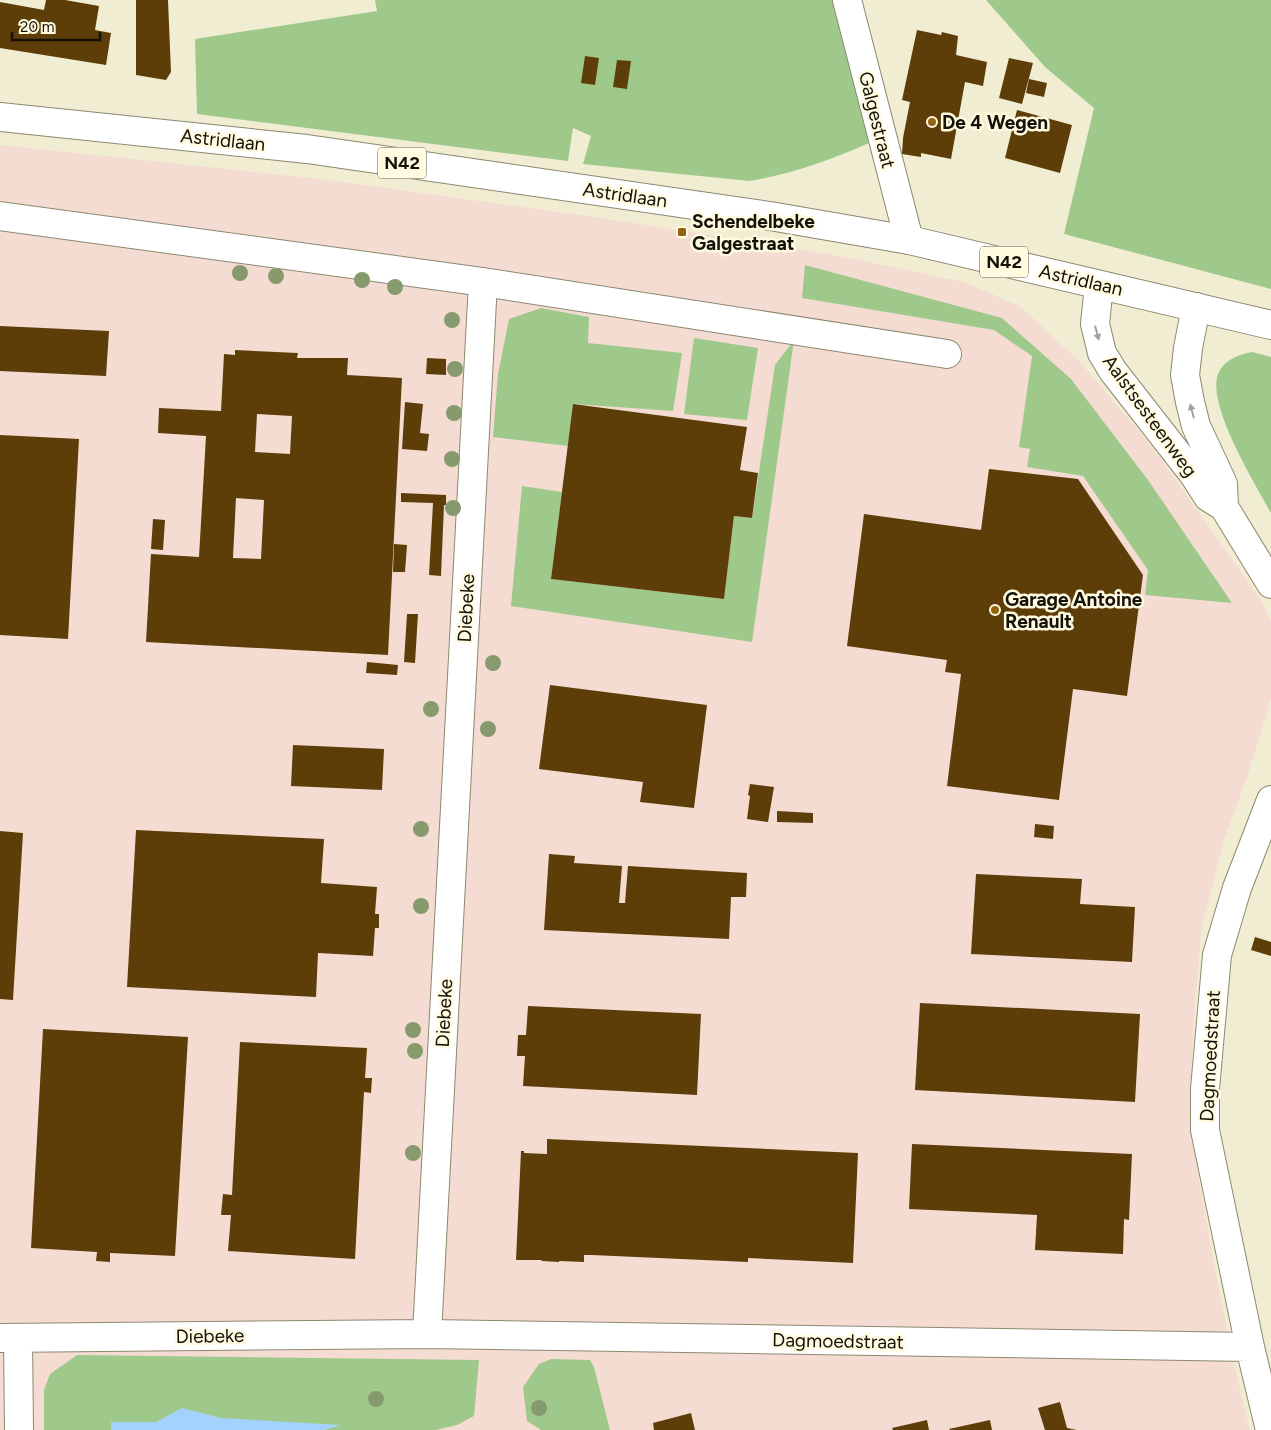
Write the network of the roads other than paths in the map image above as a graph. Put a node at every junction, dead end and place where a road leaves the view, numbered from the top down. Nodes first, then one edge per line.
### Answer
1 (847, 0) edge
2 (0, 117) edge
3 (0, 216) edge
4 (909, 240) junction
5 (483, 282) junction
6 (1099, 285) junction
7 (1196, 306) junction
8 (1271, 325) edge
9 (947, 354) dead end
10 (1224, 507) junction
11 (1271, 584) edge
12 (1271, 800) edge
13 (427, 1334) junction
14 (9, 1338) edge
15 (1250, 1347) junction
16 (19, 1430) edge
17 (1270, 1430) edge

1 - 4 street, Galgestraat
2 - 4 street, Astridlaan / N42
3 - 5 street
4 - 6 street, Astridlaan / N42
5 - 9 street
5 - 13 street, Diebeke
6 - 7 street, Astridlaan / N42
6 -> 10 street, Aalstsesteenweg
7 - 8 street, Astridlaan / N42
10 -> 7 street, Aalstsesteenweg
10 - 11 street, Aalstsesteenweg
12 - 15 street, Dagmoedstraat
13 - 14 street, Diebeke
13 - 15 street, Dagmoedstraat
14 - 16 street, Diebeke
15 - 17 street, Dagmoedstraat

